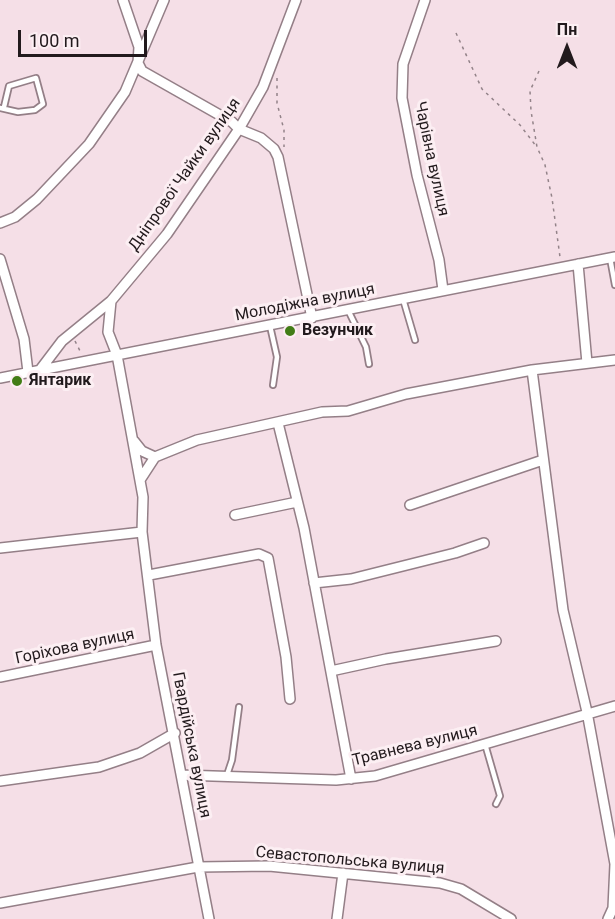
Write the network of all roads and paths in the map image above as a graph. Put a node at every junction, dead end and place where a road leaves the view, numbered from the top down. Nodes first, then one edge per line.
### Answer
1 (123, 0) edge
2 (164, 0) edge
3 (296, 0) edge
4 (425, 0) edge
5 (456, 33) dead end
6 (138, 63) junction
7 (273, 63) junction
8 (539, 71) dead end
9 (2, 108) edge
10 (239, 129) junction
11 (537, 147) junction
12 (284, 148) dead end
13 (0, 224) edge
14 (612, 258) edge
15 (0, 259) edge
16 (578, 264) junction
17 (563, 267) junction
18 (615, 285) edge
19 (443, 290) junction
20 (403, 299) junction
21 (111, 301) junction
22 (348, 310) junction
23 (312, 318) junction
24 (270, 326) junction
25 (71, 333) junction
26 (415, 340) dead end
27 (117, 355) junction
28 (87, 360) junction
29 (615, 360) edge
30 (587, 363) junction
31 (369, 364) dead end
32 (40, 370) junction
33 (532, 370) junction
34 (28, 372) junction
35 (0, 378) edge
36 (273, 385) dead end
37 (278, 423) junction
38 (133, 439) junction
39 (155, 457) junction
40 (543, 460) junction
41 (140, 480) junction
42 (297, 502) junction
43 (410, 505) dead end
44 (235, 515) dead end
45 (142, 532) junction
46 (484, 543) dead end
47 (0, 548) edge
48 (149, 575) junction
49 (314, 583) junction
50 (496, 641) dead end
51 (156, 645) junction
52 (331, 671) junction
53 (0, 678) edge
54 (290, 699) dead end
55 (615, 706) edge
56 (239, 707) dead end
57 (587, 712) junction
58 (175, 733) junction
59 (485, 744) junction
60 (182, 775) junction
61 (227, 775) junction
62 (351, 779) junction
63 (0, 781) edge
64 (496, 804) dead end
65 (612, 827) edge
66 (198, 867) junction
67 (343, 873) junction
68 (0, 903) edge
69 (209, 919) edge
70 (337, 919) edge
71 (511, 919) edge
72 (608, 919) edge

1 - 6 street
2 - 6 street
3 - 7 street, Дніпрової Чайки вулиця
4 - 19 street, Чарівна вулиця
5 - 11 path
6 - 10 street
6 - 13 street
7 - 10 street, Дніпрової Чайки вулиця
7 - 12 path
8 - 11 path
9 - 9 lane
10 - 21 street, Дніпрової Чайки вулиця
10 - 23 street
11 - 17 path
14 - 16 street, Молодіжна вулиця
14 - 18 lane
15 - 34 street
16 - 17 street, Молодіжна вулиця
16 - 30 street
17 - 19 street, Молодіжна вулиця
19 - 20 street, Молодіжна вулиця
20 - 22 street, Молодіжна вулиця
20 - 26 lane
21 - 25 street, Дніпрової Чайки вулиця
21 - 27 street, Гвардійська вулиця
22 - 23 street, Молодіжна вулиця
22 - 31 lane
23 - 24 street, Молодіжна вулиця
24 - 27 street, Молодіжна вулиця
24 - 36 lane
25 - 28 path
25 - 32 street, Дніпрової Чайки вулиця
27 - 28 street, Молодіжна вулиця
27 - 38 street, Гвардійська вулиця
28 - 32 street, Молодіжна вулиця
29 - 30 street
30 - 33 street
32 - 34 street, Молодіжна вулиця
33 - 37 street
33 - 40 street
34 - 35 street, Молодіжна вулиця
37 - 39 street
37 - 42 street
38 - 39 street
38 - 41 street, Гвардійська вулиця
39 - 41 street
40 - 43 street
40 - 57 street
41 - 45 street, Гвардійська вулиця
42 - 44 street
42 - 49 street
45 - 47 street
45 - 48 street, Гвардійська вулиця
46 - 49 street
48 - 51 street, Гвардійська вулиця
48 - 54 street
49 - 52 street
50 - 52 street
51 - 53 street, Горіхова вулиця
51 - 58 street, Гвардійська вулиця
52 - 62 street
55 - 57 street, Травнева вулиця
56 - 61 lane
57 - 59 street, Травнева вулиця
57 - 65 street
58 - 60 street, Гвардійська вулиця
58 - 63 street
59 - 62 street, Травнева вулиця
59 - 64 lane
60 - 61 street, Травнева вулиця
60 - 66 street, Гвардійська вулиця
61 - 62 street, Травнева вулиця
65 - 72 street
66 - 67 street, Севастопольська вулиця
66 - 68 street, Севастопольська вулиця
66 - 69 street, Гвардійська вулиця
67 - 70 street
67 - 71 street, Севастопольська вулиця

